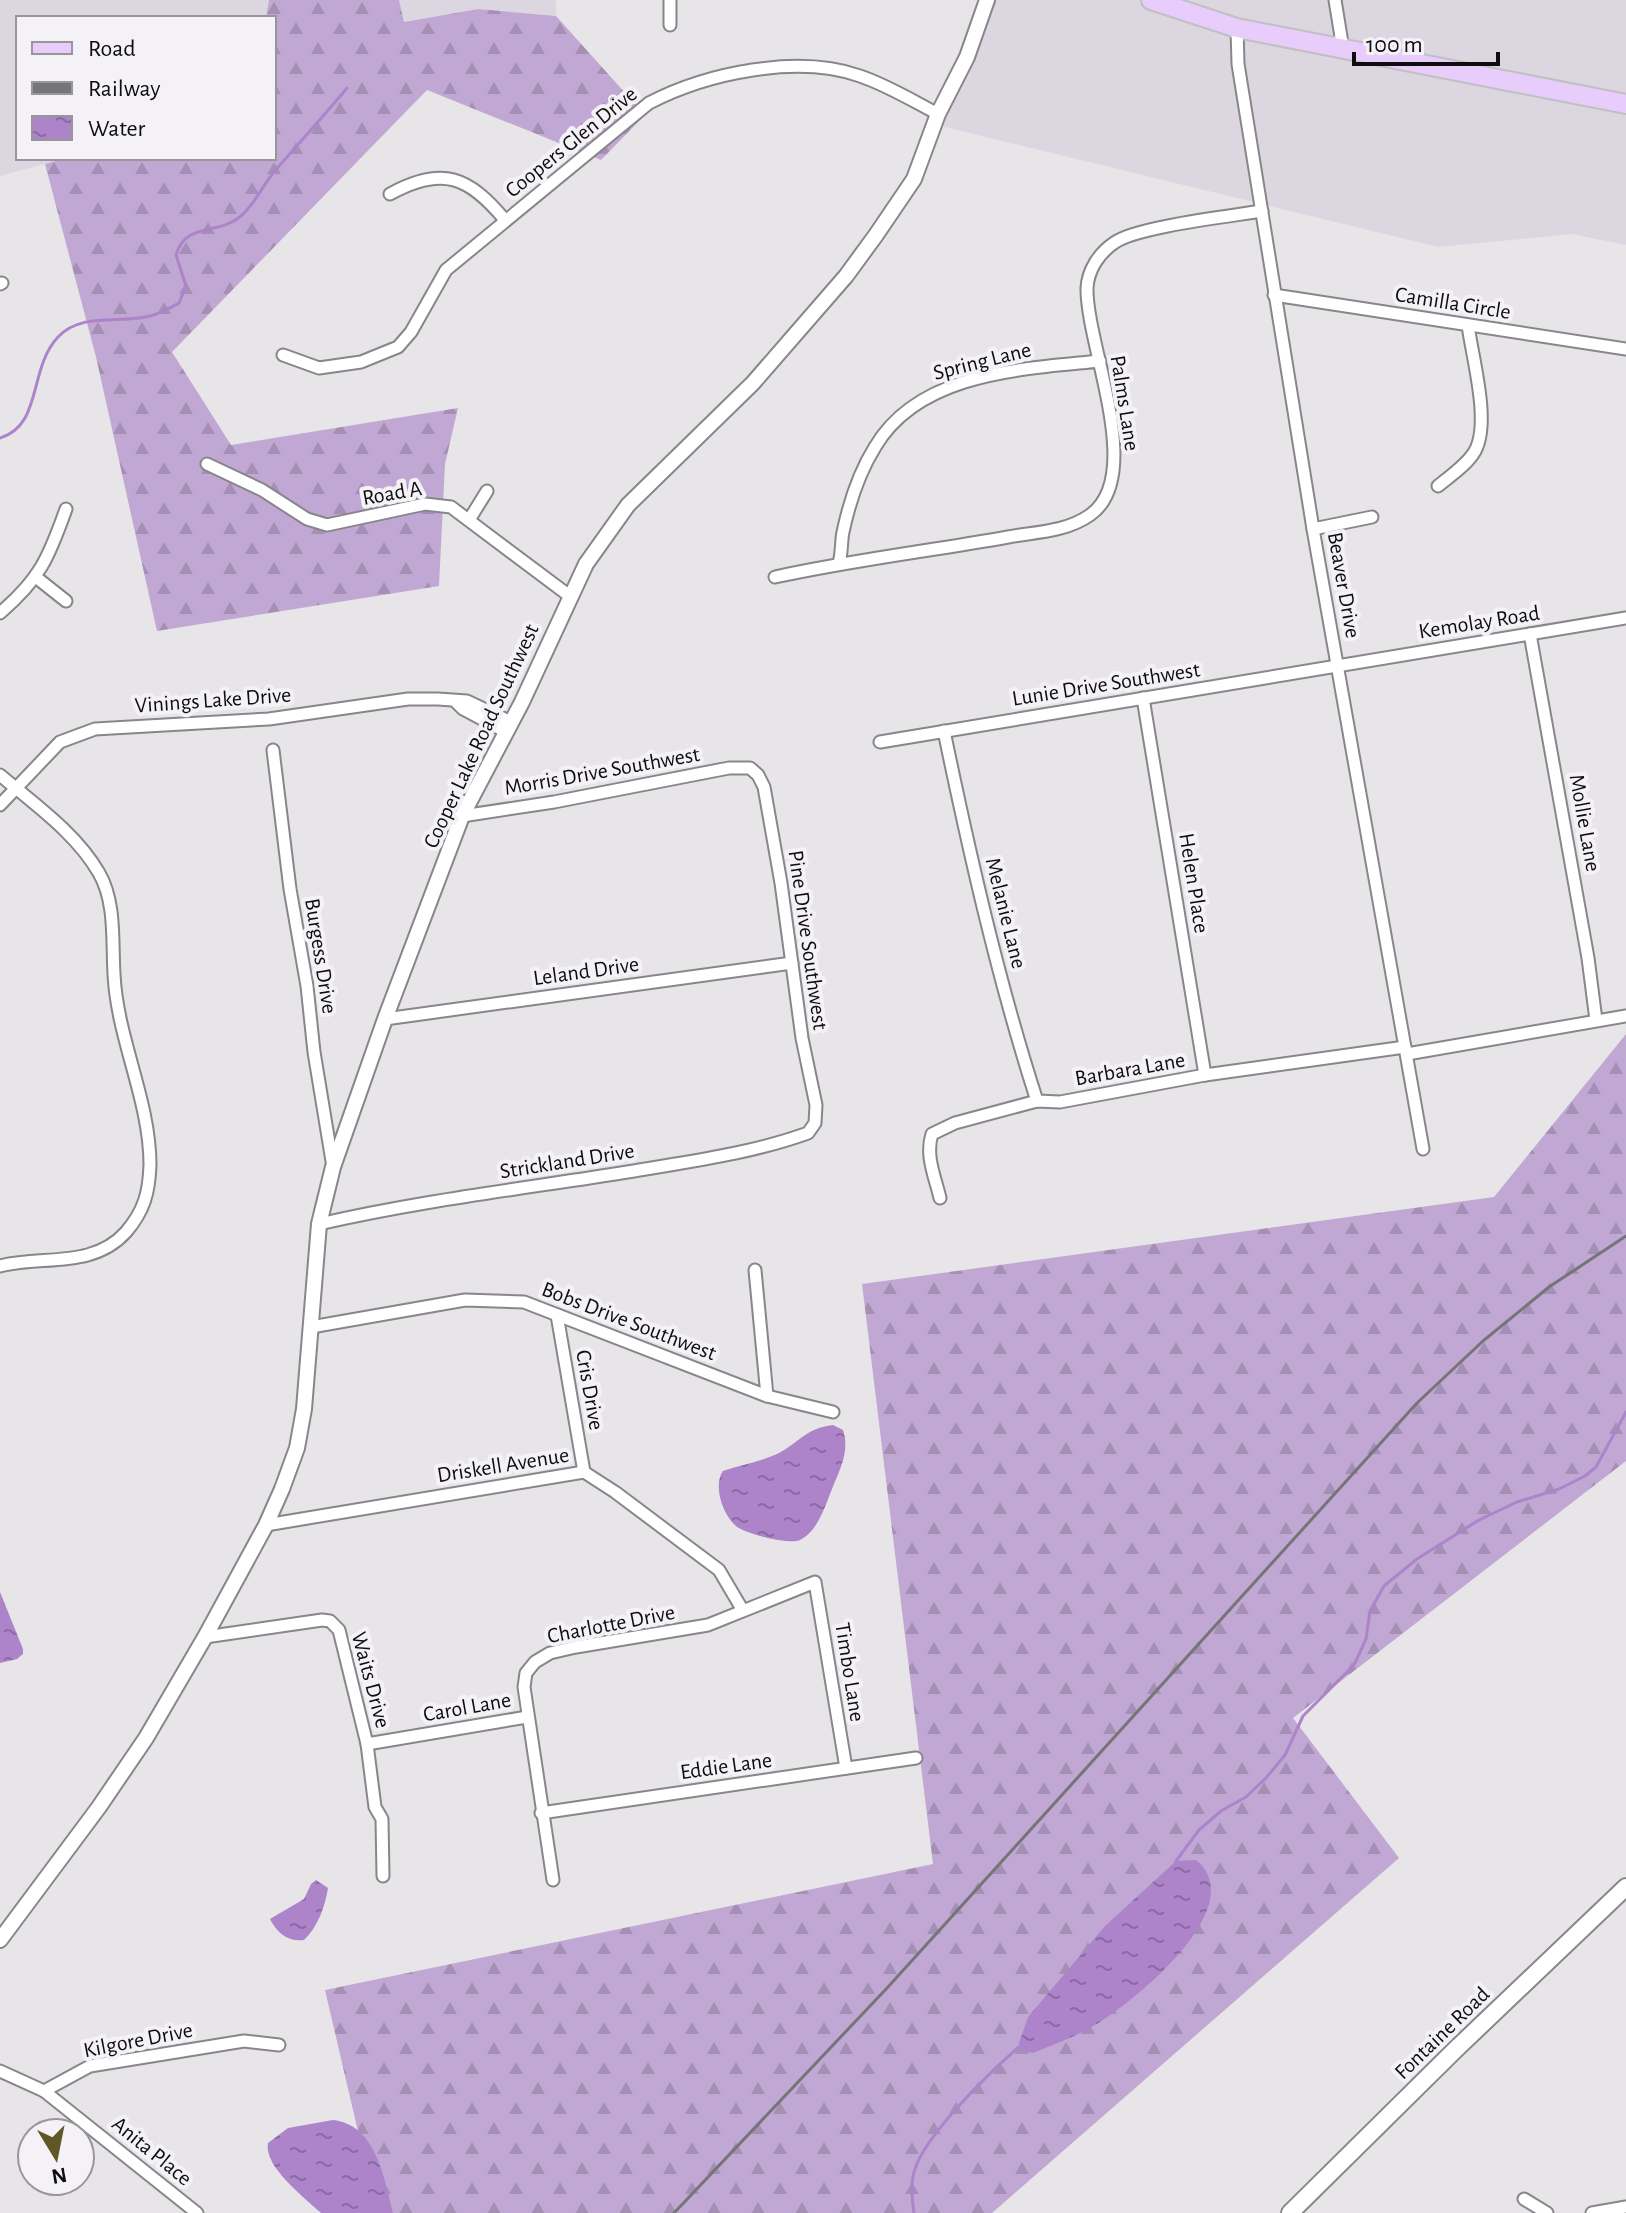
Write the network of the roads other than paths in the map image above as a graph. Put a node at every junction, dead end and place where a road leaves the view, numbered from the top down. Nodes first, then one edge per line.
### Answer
1 (670, 0) edge
2 (987, 0) edge
3 (1151, 0) edge
4 (1335, 0) edge
5 (670, 25) dead end
6 (1237, 28) junction
7 (1343, 49) junction
8 (1626, 104) edge
9 (938, 114) junction
10 (390, 194) dead end
11 (1262, 211) junction
12 (505, 220) junction
13 (1274, 295) junction
14 (1468, 325) junction
15 (1626, 349) edge
16 (283, 355) dead end
17 (1100, 361) junction
18 (207, 464) dead end
19 (1438, 486) dead end
20 (487, 491) dead end
21 (66, 509) dead end
22 (1372, 517) dead end
23 (469, 520) junction
24 (1313, 529) junction
25 (839, 563) junction
26 (775, 577) dead end
27 (37, 578) junction
28 (571, 597) junction
29 (66, 601) dead end
30 (0, 613) edge
31 (1626, 618) edge
32 (1530, 634) junction
33 (1338, 665) junction
34 (1143, 698) junction
35 (456, 702) junction
36 (475, 716) junction
37 (509, 727) junction
38 (944, 731) junction
39 (880, 742) dead end
40 (273, 750) dead end
41 (497, 750) junction
42 (750, 768) joint
43 (0, 775) edge
44 (15, 788) junction
45 (0, 805) edge
46 (462, 816) junction
47 (792, 963) junction
48 (1626, 1016) edge
49 (385, 1019) junction
50 (1596, 1020) junction
51 (1406, 1051) junction
52 (1205, 1075) junction
53 (1037, 1101) junction
54 (815, 1123) joint
55 (1423, 1149) dead end
56 (333, 1167) junction
57 (940, 1198) dead end
58 (319, 1224) junction
59 (0, 1266) edge
60 (755, 1270) dead end
61 (557, 1315) junction
62 (311, 1327) junction
63 (767, 1396) junction
64 (833, 1412) dead end
65 (584, 1472) junction
66 (266, 1525) junction
67 (815, 1582) joint
68 (742, 1609) junction
69 (205, 1637) junction
70 (527, 1717) junction
71 (367, 1744) junction
72 (916, 1758) dead end
73 (846, 1768) junction
74 (541, 1813) junction
75 (383, 1876) dead end
76 (553, 1880) dead end
77 (1626, 1887) edge
78 (0, 1940) edge
79 (279, 2045) dead end
80 (0, 2071) edge
81 (44, 2091) junction
82 (1524, 2199) dead end
83 (1626, 2207) edge
84 (197, 2213) edge
85 (1290, 2213) edge
86 (1547, 2213) edge
87 (1592, 2213) edge

1 - 5 street
2 - 9 street, Cooper Lake Road Southwest
3 - 6 main road
4 - 7 street
6 - 7 main road
6 - 11 street, Beaver Drive
7 - 8 main road
9 - 12 street, Coopers Glen Drive
9 - 28 street, Cooper Lake Road Southwest
10 - 12 street
11 - 13 street, Beaver Drive
11 - 17 street, Palms Lane
12 - 16 street, Coopers Glen Drive
13 - 14 street, Camilla Circle
13 - 24 street, Beaver Drive
14 - 15 street, Camilla Circle
14 - 19 street
17 - 25 street, Spring Lane
17 - 25 street, Palms Lane
18 - 23 street, Road A
20 - 23 street
21 - 27 street
22 - 24 street
23 - 28 street, Road A
24 - 33 street, Beaver Drive
25 - 26 street, Palms Lane
27 - 29 street
27 - 30 street
28 - 37 street, Cooper Lake Road Southwest
31 - 32 street, Kemolay Road
32 - 33 street, Kemolay Road
32 - 50 street, Mollie Lane
33 - 34 street, Lunie Drive Southwest
33 - 51 street, Beaver Drive
34 - 38 street, Lunie Drive Southwest
34 - 52 street, Helen Place
35 - 36 street
35 - 37 street, Vinings Lake Drive
35 - 44 street, Vinings Lake Drive
36 - 37 street
36 - 41 street
37 - 41 street, Cooper Lake Road Southwest
38 - 39 street, Lunie Drive Southwest
38 - 53 street, Melanie Lane
40 - 56 street, Burgess Drive
41 - 46 street, Cooper Lake Road Southwest
42 - 46 street, Morris Drive Southwest
42 - 47 street, Pine Drive Southwest
43 - 44 street
44 - 45 street, Vinings Lake Drive
44 - 59 street
46 - 49 street, Cooper Lake Road Southwest
47 - 49 street, Leland Drive
47 - 54 street, Pine Drive Southwest
48 - 50 street, Barbara Lane
49 - 56 street, Cooper Lake Road Southwest
50 - 51 street, Barbara Lane
51 - 52 street, Barbara Lane
51 - 55 street, Beaver Drive
52 - 53 street, Barbara Lane
53 - 57 street, Barbara Lane
54 - 58 street, Strickland Drive
56 - 58 street, Cooper Lake Road Southwest
58 - 62 street, Cooper Lake Road Southwest
60 - 63 street
61 - 62 street, Bobs Drive Southwest
61 - 63 street, Bobs Drive Southwest
61 - 65 street, Cris Drive
62 - 66 street, Cooper Lake Road Southwest
63 - 64 street, Bobs Drive Southwest
65 - 66 street, Driskell Avenue
65 - 68 street, Driskell Avenue
66 - 69 street, Cooper Lake Road Southwest
67 - 68 street, Charlotte Drive
67 - 73 street, Timbo Lane
68 - 70 street, Charlotte Drive
69 - 71 street, Waits Drive
69 - 78 street, Cooper Lake Road Southwest
70 - 71 street, Carol Lane
70 - 74 street, Charlotte Drive
71 - 75 street, Waits Drive
72 - 73 street, Eddie Lane
73 - 74 street, Eddie Lane
74 - 76 street, Charlotte Drive
77 - 85 main road, Fontaine Road
79 - 81 street, Kilgore Drive
80 - 81 street, Anita Place
81 - 84 street, Anita Place
82 - 86 street
83 - 87 street

